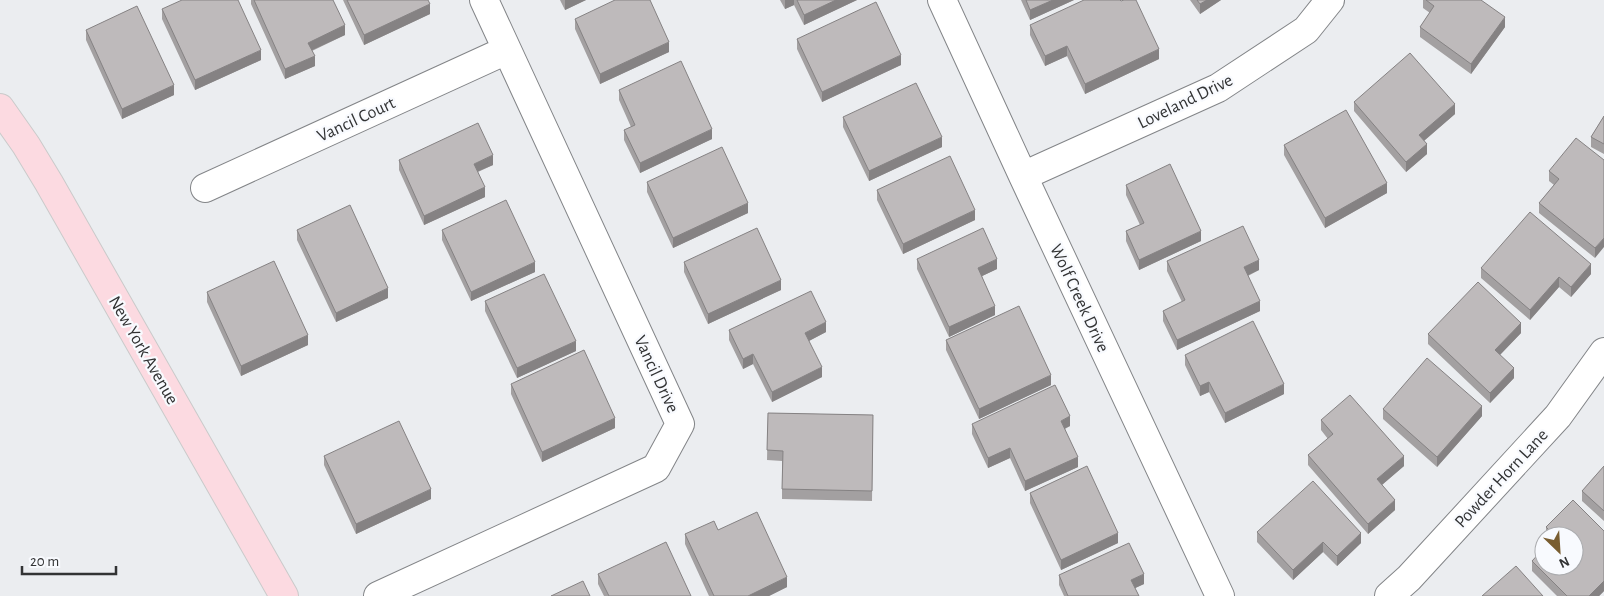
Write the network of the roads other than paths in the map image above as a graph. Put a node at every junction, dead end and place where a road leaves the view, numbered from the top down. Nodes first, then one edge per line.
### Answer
1 (484, 0) edge
2 (942, 0) edge
3 (1330, 0) edge
4 (507, 50) junction
5 (0, 108) edge
6 (1023, 176) junction
7 (206, 188) dead end
8 (1604, 352) edge
9 (284, 596) edge
10 (378, 596) edge
11 (1220, 596) edge
12 (1389, 596) edge

1 - 4 street, Vancil Drive
2 - 6 street, Wolf Creek Drive
3 - 6 street, Loveland Drive
4 - 7 street, Vancil Court
4 - 10 street, Vancil Drive
5 - 9 main road, New York Avenue
6 - 11 street, Wolf Creek Drive
8 - 12 street, Powder Horn Lane

